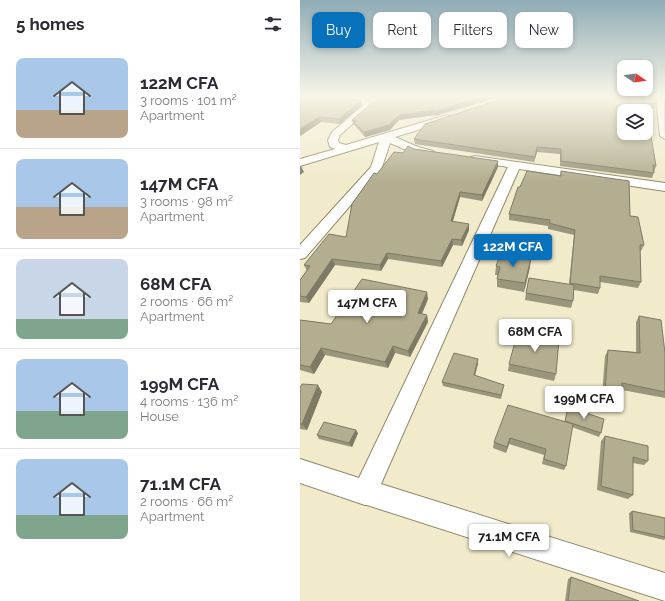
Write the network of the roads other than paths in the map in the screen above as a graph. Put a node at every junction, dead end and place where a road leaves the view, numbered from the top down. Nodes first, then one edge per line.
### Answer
1 (347, 125) edge
2 (425, 125) edge
3 (665, 125) edge
4 (665, 136) edge
5 (386, 137) junction
6 (346, 149) junction
7 (438, 154) edge
8 (461, 157) edge
9 (300, 163) edge
10 (515, 165) junction
11 (665, 187) edge
12 (300, 254) edge
13 (300, 471) edge
14 (365, 493) junction
15 (665, 587) edge

1 - 6 street
2 - 5 street
3 - 4 street
5 - 6 street
5 - 7 street
5 - 12 street
6 - 9 street
8 - 10 street
10 - 11 street
10 - 14 street
13 - 14 street
14 - 15 street

